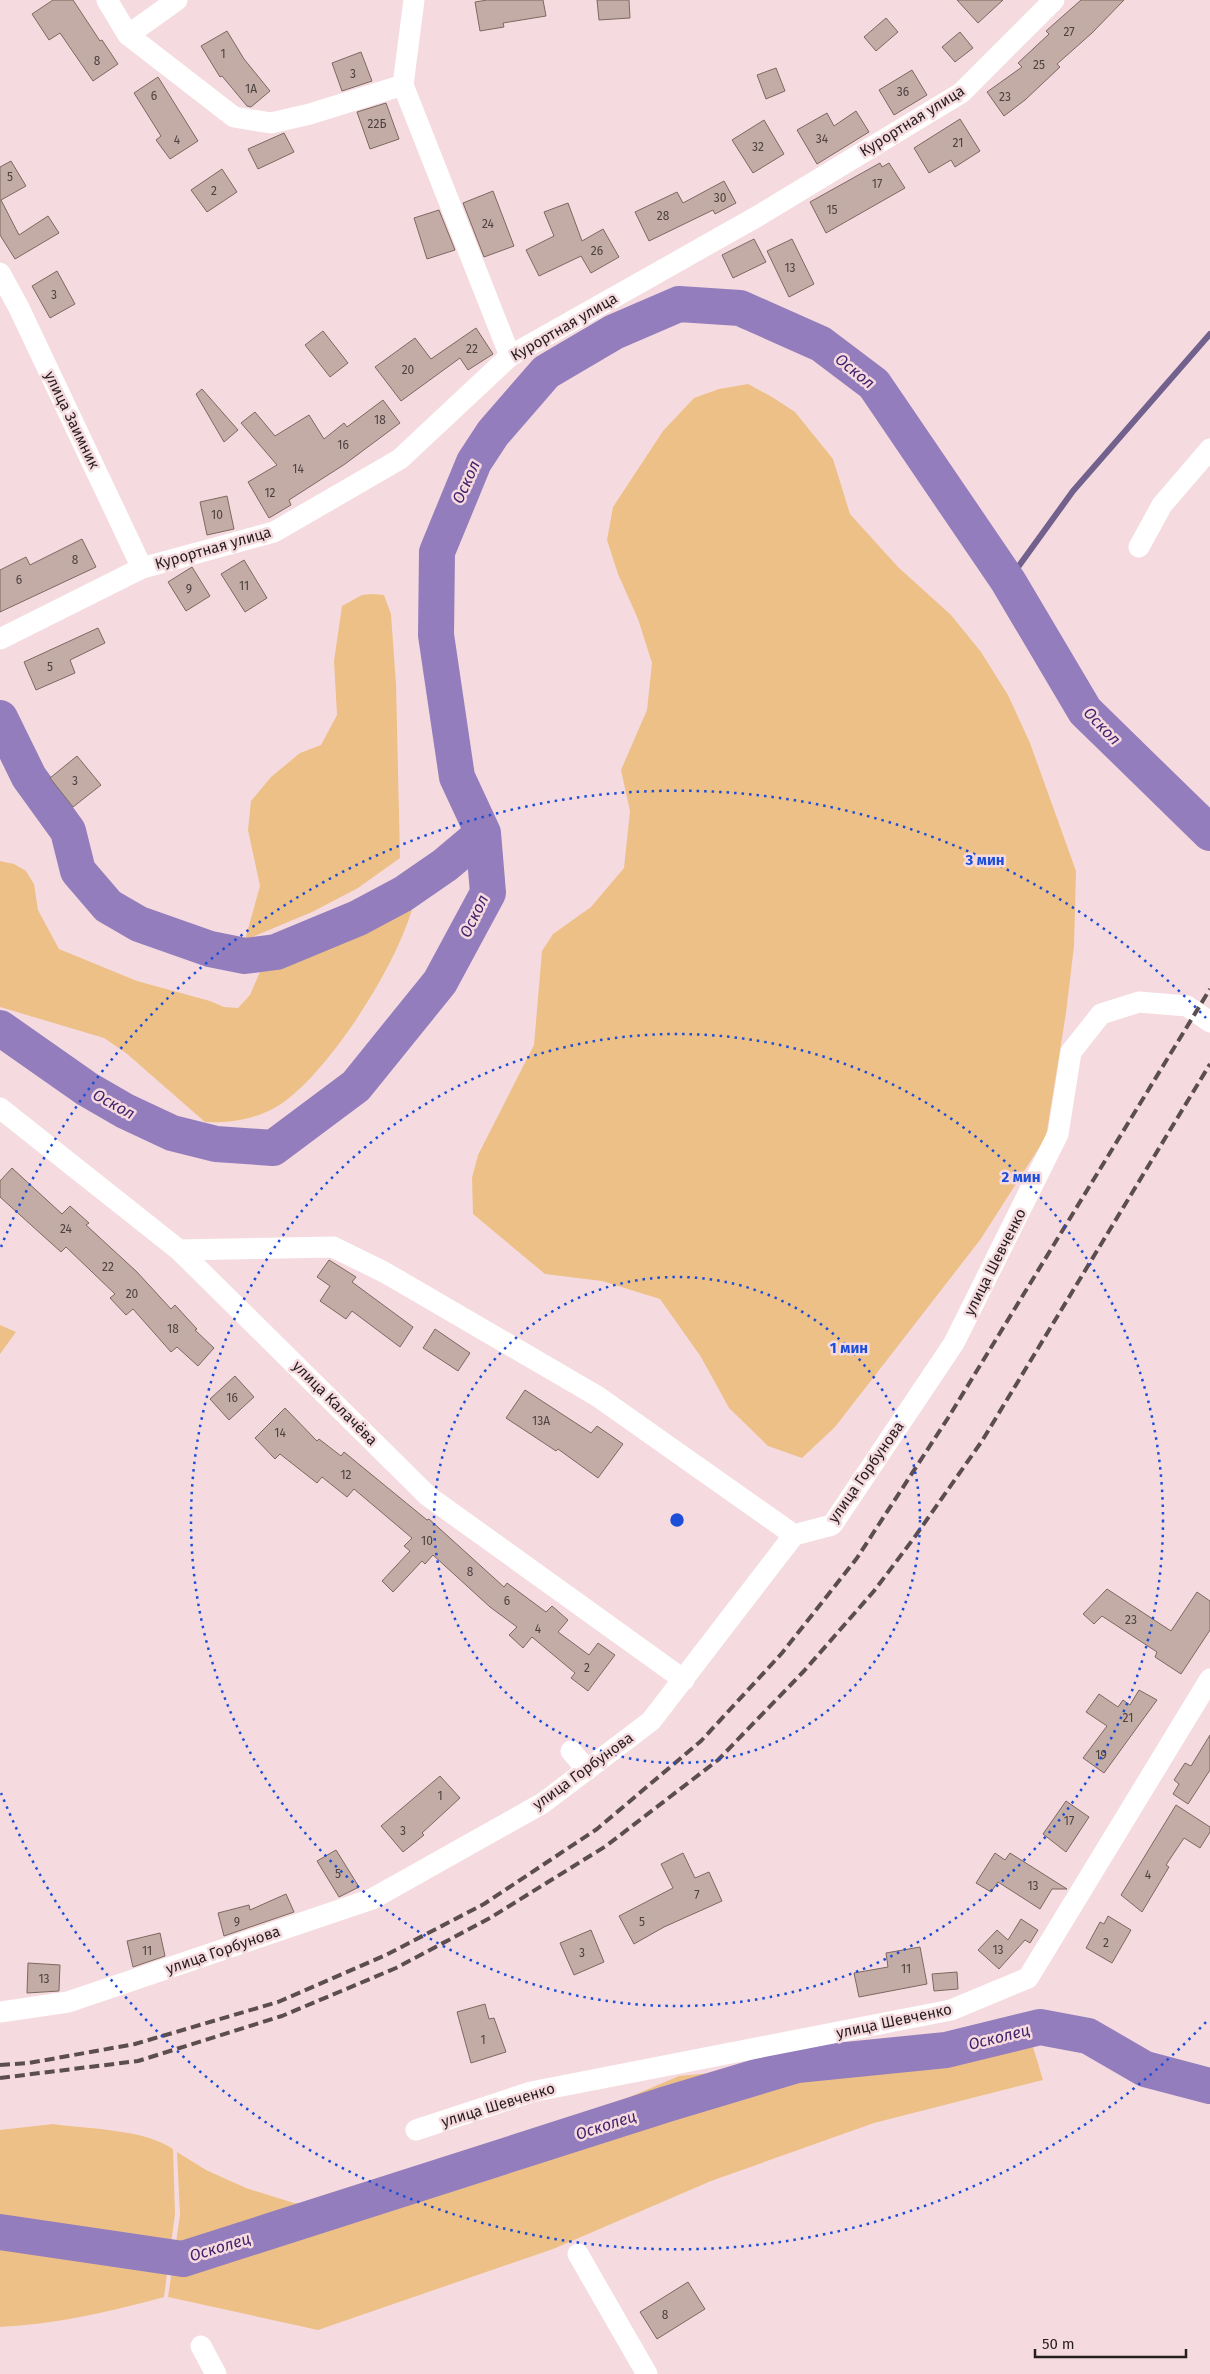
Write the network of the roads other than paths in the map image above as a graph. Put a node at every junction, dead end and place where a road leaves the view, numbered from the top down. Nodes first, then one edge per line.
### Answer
1 (107, 0) edge
2 (178, 0) edge
3 (414, 0) edge
4 (1054, 0) edge
5 (128, 36) junction
6 (403, 85) junction
7 (0, 273) edge
8 (510, 356) junction
9 (1210, 449) edge
10 (1139, 548) dead end
11 (142, 568) junction
12 (0, 639) edge
13 (1210, 1022) edge
14 (0, 1108) edge
15 (180, 1250) junction
16 (954, 1343) joint
17 (794, 1536) junction
18 (1210, 1679) edge
19 (684, 1680) junction
20 (571, 1752) dead end
21 (587, 1770) junction
22 (0, 2012) edge
23 (416, 2130) dead end
24 (578, 2254) dead end
25 (201, 2346) dead end
26 (216, 2374) edge
27 (647, 2374) edge

1 - 5 street
2 - 5 street
3 - 6 street
4 - 8 street, Курортная улица
5 - 6 street
6 - 8 street
7 - 11 street, улица Заимник
8 - 11 street, Курортная улица
9 - 10 street
11 - 12 street, Курортная улица
13 - 16 street, улица Шевченко
14 - 15 street, улица Калачёва
15 - 17 street
15 - 19 street, улица Калачёва
16 - 17 street, улица Горбунова
17 - 19 street, улица Горбунова
18 - 23 street, улица Шевченко
19 - 21 street, улица Горбунова
20 - 21 street
21 - 22 street, улица Горбунова
24 - 27 street
25 - 26 street

